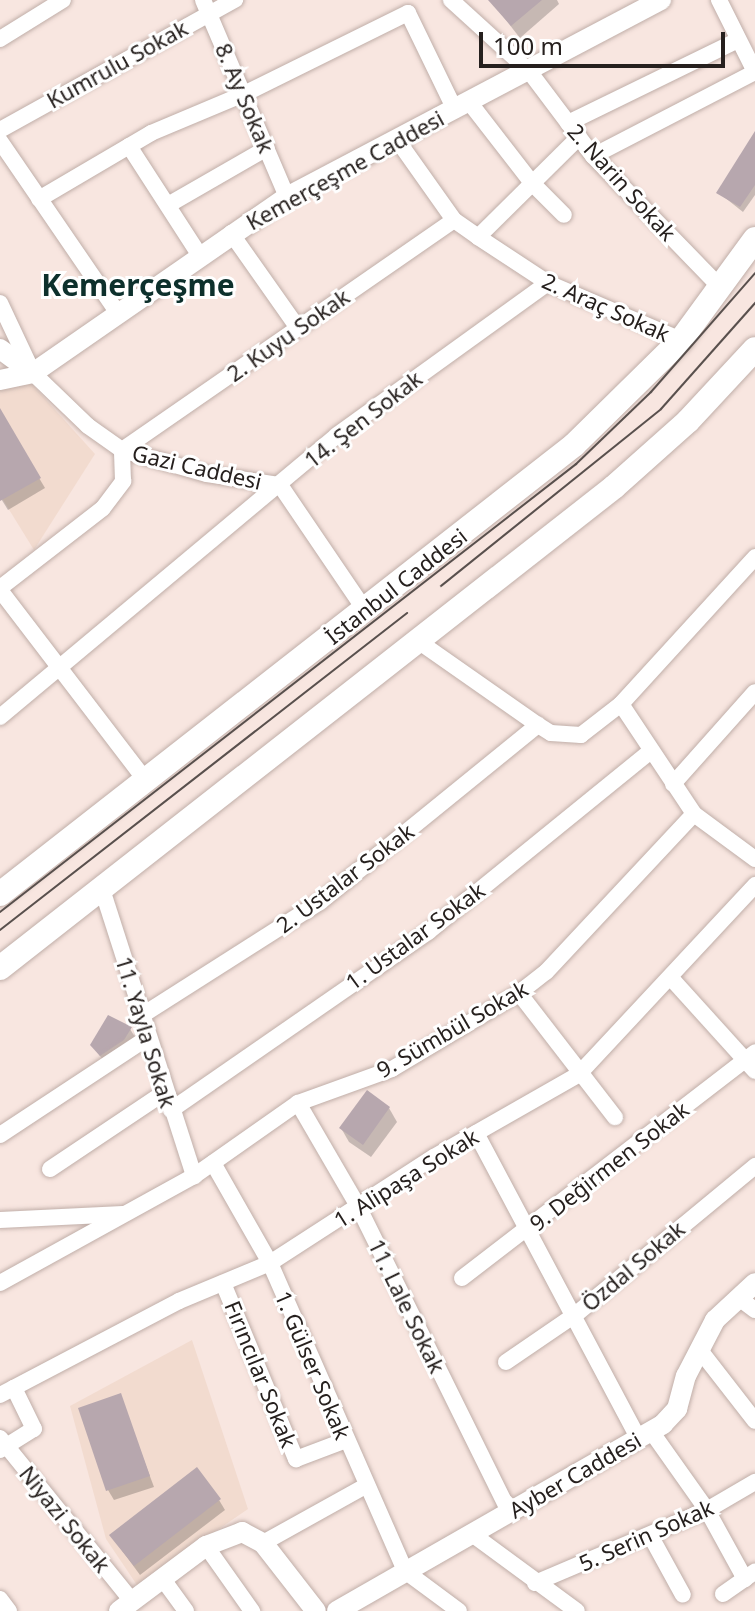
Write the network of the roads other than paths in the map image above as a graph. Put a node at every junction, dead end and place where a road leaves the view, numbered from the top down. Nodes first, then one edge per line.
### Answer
1 (63, 0) edge
2 (235, 0) edge
3 (451, 0) edge
4 (661, 0) edge
5 (719, 0) edge
6 (206, 7) edge
7 (0, 39) edge
8 (738, 40) junction
9 (529, 71) junction
10 (755, 72) edge
11 (244, 94) junction
12 (462, 106) junction
13 (568, 123) junction
14 (0, 130) edge
15 (579, 137) junction
16 (0, 141) edge
17 (398, 141) junction
18 (129, 146) junction
19 (267, 148) junction
20 (593, 156) junction
21 (532, 183) junction
22 (287, 197) junction
23 (39, 199) junction
24 (168, 205) junction
25 (564, 215) dead end
26 (454, 220) junction
27 (231, 233) junction
28 (478, 237) junction
29 (755, 239) edge
30 (199, 254) junction
31 (548, 283) junction
32 (721, 288) junction
33 (0, 303) edge
34 (117, 312) junction
35 (298, 328) junction
36 (681, 340) junction
37 (0, 349) edge
38 (751, 361) edge
39 (33, 373) junction
40 (0, 380) edge
41 (122, 450) junction
42 (280, 485) junction
43 (755, 557) edge
44 (0, 589) edge
45 (365, 610) junction
46 (418, 641) junction
47 (61, 670) junction
48 (755, 692) edge
49 (621, 704) junction
50 (0, 717) edge
51 (538, 725) junction
52 (651, 751) junction
53 (146, 781) junction
54 (673, 784) junction
55 (694, 814) junction
56 (755, 859) edge
57 (755, 885) edge
58 (101, 886) junction
59 (0, 894) edge
60 (0, 968) edge
61 (671, 978) junction
62 (519, 993) junction
63 (141, 1016) junction
64 (147, 1038) junction
65 (752, 1061) edge
66 (578, 1075) junction
67 (165, 1092) junction
68 (298, 1103) junction
69 (171, 1110) junction
70 (615, 1117) dead end
71 (476, 1133) junction
72 (0, 1135) edge
73 (213, 1163) junction
74 (755, 1166) edge
75 (50, 1169) dead end
76 (194, 1176) junction
77 (359, 1208) junction
78 (129, 1214) junction
79 (0, 1220) edge
80 (527, 1231) junction
81 (270, 1263) junction
82 (462, 1278) dead end
83 (0, 1283) edge
84 (223, 1283) junction
85 (755, 1283) edge
86 (747, 1304) edge
87 (575, 1315) junction
88 (699, 1349) junction
89 (506, 1362) dead end
90 (7, 1391) edge
91 (755, 1421) edge
92 (645, 1434) junction
93 (346, 1440) junction
94 (2, 1445) edge
95 (755, 1482) edge
96 (367, 1485) junction
97 (707, 1510) junction
98 (510, 1513) junction
99 (472, 1534) junction
100 (650, 1535) junction
101 (263, 1543) junction
102 (206, 1546) junction
103 (405, 1571) junction
104 (750, 1575) edge
105 (162, 1578) junction
106 (535, 1583) junction
107 (723, 1594) dead end
108 (683, 1595) dead end
109 (0, 1599) edge
110 (125, 1606) edge
111 (9, 1611) edge
112 (186, 1611) edge
113 (252, 1611) edge
114 (316, 1611) edge
115 (337, 1611) edge
116 (459, 1611) edge
117 (577, 1611) edge

1 - 7 street
2 - 6 street, Kumrulu Sokak
3 - 9 street, 2. Narin Sokak
4 - 9 main road, Kemerçeşme Caddesi
5 - 8 street
6 - 11 street, 8. Ay Sokak
6 - 14 street, Kumrulu Sokak
8 - 10 street
8 - 13 street
9 - 12 main road, Kemerçeşme Caddesi
9 - 13 street, 2. Narin Sokak
10 - 20 street
11 - 12 street
11 - 18 street
11 - 19 street, 8. Ay Sokak
12 - 17 main road, Kemerçeşme Caddesi
12 - 21 street
13 - 15 street, 2. Narin Sokak
15 - 20 street, 2. Narin Sokak
15 - 21 street
16 - 23 street
17 - 22 main road, Kemerçeşme Caddesi
17 - 26 street, 2. Araç Sokak
18 - 23 street
18 - 24 street
19 - 22 street, 8. Ay Sokak
19 - 24 street
20 - 32 street, 2. Narin Sokak
21 - 25 street
21 - 28 street
22 - 27 main road, Kemerçeşme Caddesi
23 - 34 street
24 - 30 street
26 - 28 street, 2. Araç Sokak
26 - 35 street, 2. Kuyu Sokak
27 - 30 main road, Kemerçeşme Caddesi
27 - 35 street
28 - 31 street, 2. Araç Sokak
29 - 32 highway, İstanbul Caddesi
30 - 34 main road, Kemerçeşme Caddesi
31 - 36 street, 2. Araç Sokak
31 - 42 street, 14. Şen Sokak
32 - 36 highway, İstanbul Caddesi
33 - 39 street
34 - 39 main road, Kemerçeşme Caddesi
35 - 41 street, 2. Kuyu Sokak
36 - 45 highway, İstanbul Caddesi
37 - 39 main road, Gazi Caddesi
38 - 46 highway
39 - 40 main road, Kemerçeşme Caddesi
39 - 41 street, Gazi Caddesi
41 - 42 street, Gazi Caddesi
41 - 44 street
42 - 45 street, Gazi Caddesi
42 - 47 street, 14. Şen Sokak
43 - 49 street
44 - 47 street
45 - 53 highway, İstanbul Caddesi
46 - 51 street
46 - 58 highway
47 - 50 street, 14. Şen Sokak
47 - 53 street
48 - 54 street
49 - 51 street
49 - 52 street
51 - 63 street, 2. Ustalar Sokak
52 - 54 street
52 - 69 street, 1. Ustalar Sokak
53 - 59 highway, İstanbul Caddesi
54 - 55 street
55 - 56 street
55 - 62 street, 9. Sümbül Sokak
57 - 61 street, 1. Alipaşa Sokak
58 - 60 highway
58 - 63 street, 11. Yayla Sokak
61 - 65 street
61 - 66 street, 1. Alipaşa Sokak
62 - 66 street
62 - 68 street, 9. Sümbül Sokak
63 - 64 street, 11. Yayla Sokak
64 - 67 street, 11. Yayla Sokak
64 - 72 street
65 - 80 street, 9. Değirmen Sokak
66 - 70 street
66 - 71 street, 1. Alipaşa Sokak
67 - 69 street, 11. Yayla Sokak
67 - 75 street
68 - 73 street, 9. Sümbül Sokak
68 - 77 street, 11. Lale Sokak
69 - 76 street, 11. Yayla Sokak
71 - 77 street, 1. Alipaşa Sokak
71 - 80 street
73 - 76 street, 9. Sümbül Sokak
73 - 81 street, 1. Gülser Sokak
74 - 87 street, Özdal Sokak
76 - 78 street, 9. Sümbül Sokak
77 - 81 street, 1. Alipaşa Sokak
77 - 98 street, 11. Lale Sokak
78 - 79 street
78 - 83 street, 9. Sümbül Sokak
80 - 82 street, 9. Değirmen Sokak
80 - 87 street
81 - 84 street, 1. Alipaşa Sokak
81 - 93 street, 1. Gülser Sokak
84 - 90 street, 1. Alipaşa Sokak
84 - 93 street, Fırıncılar Sokak
85 - 86 main road, Ayber Caddesi
86 - 88 main road, Ayber Caddesi
87 - 89 street, Özdal Sokak
87 - 92 street
88 - 91 street
88 - 92 main road, Ayber Caddesi
90 - 94 street
92 - 97 street
92 - 98 main road, Ayber Caddesi
93 - 96 street, 1. Gülser Sokak
94 - 110 street, Niyazi Sokak
95 - 97 street, 5. Serin Sokak
96 - 101 street
96 - 103 street, 1. Gülser Sokak
97 - 100 street, 5. Serin Sokak
97 - 104 street
98 - 99 main road, Ayber Caddesi
99 - 103 main road, Ayber Caddesi
99 - 106 street
100 - 106 street, 5. Serin Sokak
100 - 108 street
101 - 102 main road
101 - 114 main road
102 - 105 main road
102 - 113 street
103 - 115 main road, Ayber Caddesi
103 - 116 street
104 - 107 street
105 - 110 main road
105 - 112 street
106 - 117 street
109 - 111 street

